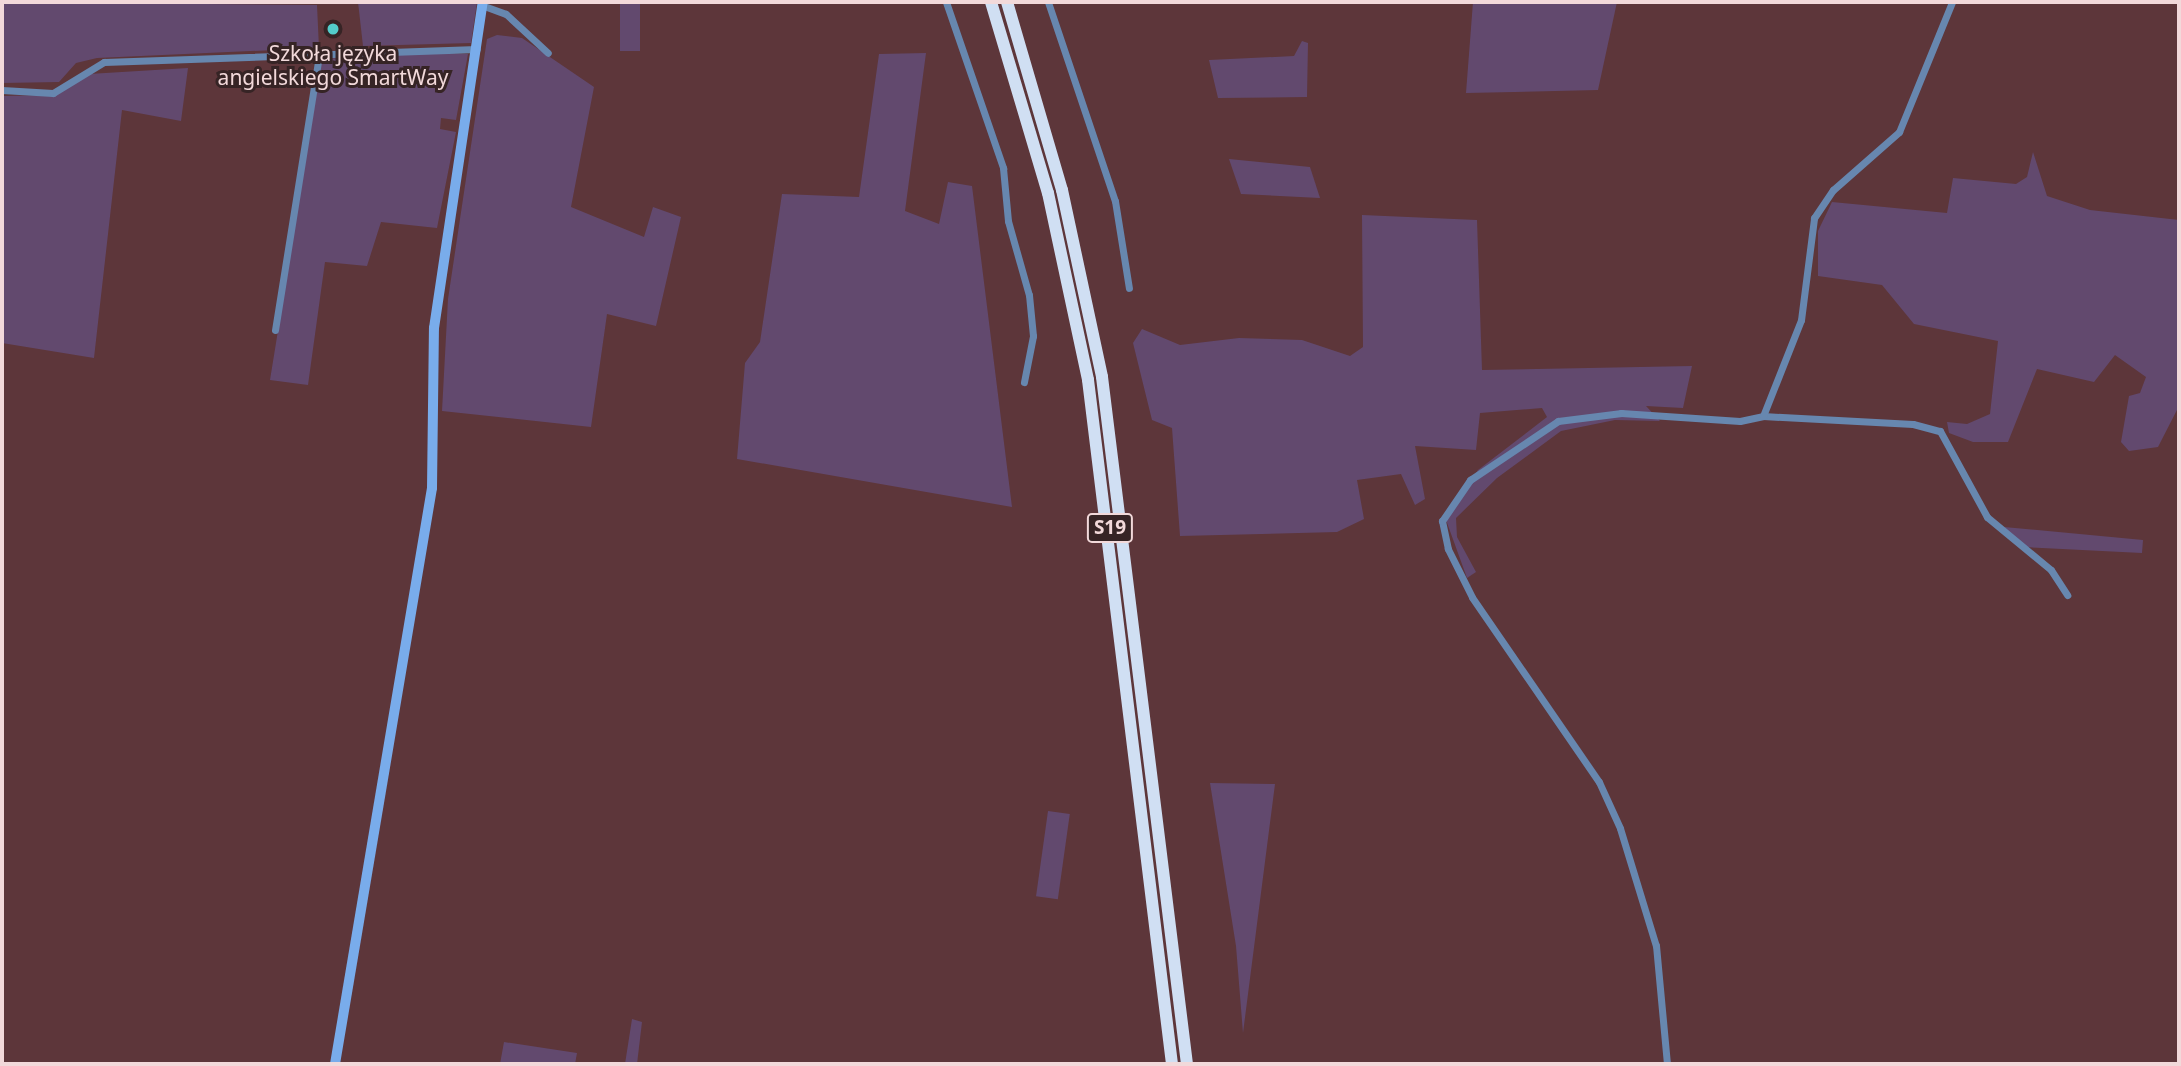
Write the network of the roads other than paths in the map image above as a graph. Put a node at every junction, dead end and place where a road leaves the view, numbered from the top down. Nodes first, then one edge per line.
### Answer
1 (946, 2) edge
2 (991, 2) edge
3 (1007, 2) edge
4 (1048, 2) edge
5 (1952, 2) edge
6 (484, 4) edge
7 (477, 49) junction
8 (548, 53) dead end
9 (319, 55) junction
10 (2, 90) edge
11 (1129, 288) dead end
12 (275, 330) dead end
13 (1024, 382) dead end
14 (1763, 415) junction
15 (2067, 595) dead end
16 (335, 1064) edge
17 (1172, 1064) edge
18 (1187, 1064) edge
19 (1667, 1064) edge

1 - 13 street
2 - 17 highway, S19
3 - 18 highway, S19
4 - 11 street
5 - 14 street
6 - 7 street
6 - 8 street
7 - 9 street
7 - 16 street
9 - 10 street
9 - 12 street
14 - 15 street
14 - 19 street

